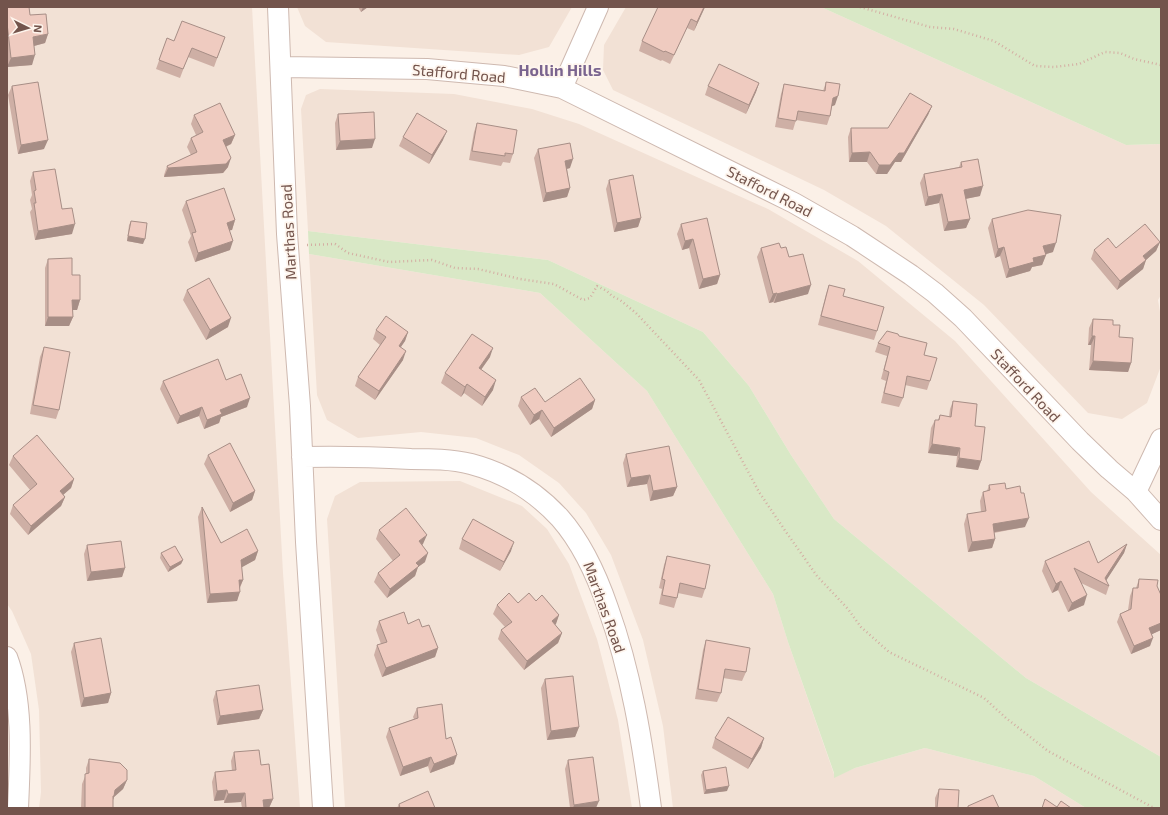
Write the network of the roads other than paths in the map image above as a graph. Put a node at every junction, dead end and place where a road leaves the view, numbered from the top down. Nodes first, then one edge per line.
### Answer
1 (278, 7) edge
2 (598, 7) edge
3 (280, 67) junction
4 (562, 88) junction
5 (1161, 439) edge
6 (302, 457) junction
7 (1136, 492) junction
8 (1161, 520) edge
9 (7, 657) edge
10 (18, 808) edge
11 (323, 808) edge
12 (651, 808) edge

1 - 3 street, Marthas Road
2 - 4 street
3 - 4 street, Stafford Road
3 - 6 street, Marthas Road
4 - 7 street, Stafford Road
5 - 7 street
6 - 11 street, Marthas Road
6 - 12 street, Marthas Road
7 - 8 street, Stafford Road
9 - 10 street

